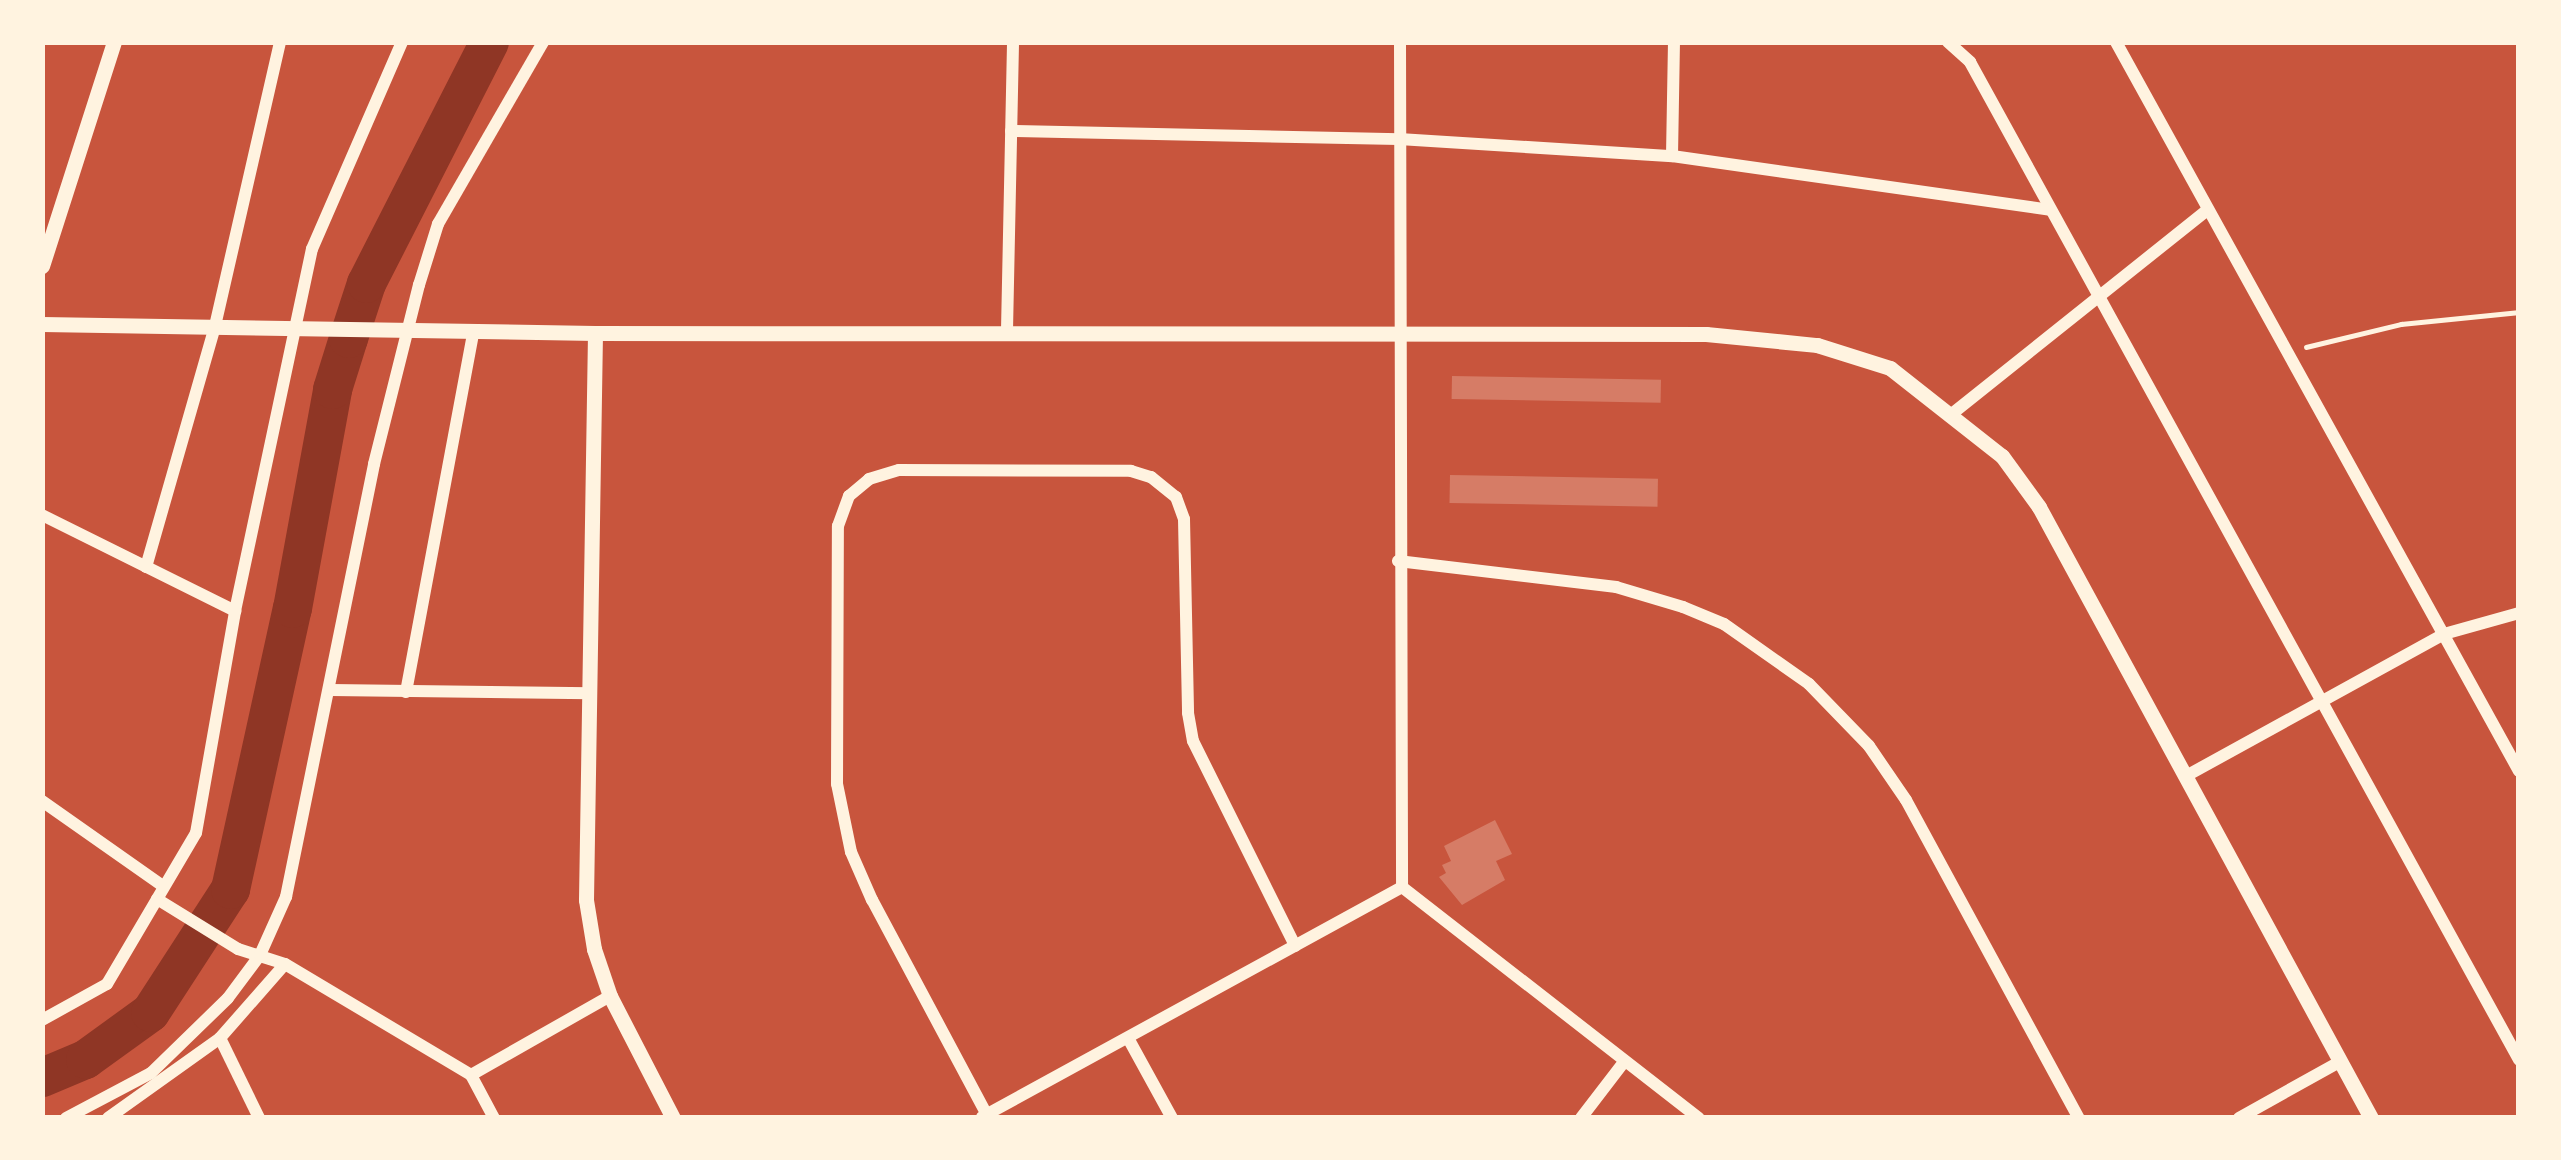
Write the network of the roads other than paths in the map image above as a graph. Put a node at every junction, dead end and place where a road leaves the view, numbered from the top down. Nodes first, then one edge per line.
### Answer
1 (114, 42) edge
2 (280, 42) edge
3 (402, 42) edge
4 (543, 42) edge
5 (1013, 42) edge
6 (1400, 42) edge
7 (1674, 42) edge
8 (1948, 42) edge
9 (2116, 42) edge
10 (1011, 131) junction
11 (1399, 139) junction
12 (1672, 156) junction
13 (2050, 210) junction
14 (2207, 210) junction
15 (42, 266) edge
16 (2096, 294) junction
17 (42, 324) edge
18 (215, 326) junction
19 (300, 328) junction
20 (402, 329) junction
21 (474, 330) junction
22 (1007, 331) junction
23 (1403, 332) junction
24 (595, 333) junction
25 (1953, 413) junction
26 (42, 515) edge
27 (1398, 561) junction
28 (146, 567) junction
29 (235, 611) junction
30 (2519, 613) edge
31 (2444, 634) junction
32 (331, 690) junction
33 (406, 692) junction
34 (591, 693) junction
35 (2321, 701) junction
36 (2519, 771) edge
37 (2186, 776) junction
38 (42, 801) edge
39 (1402, 887) junction
40 (160, 893) junction
41 (1295, 946) junction
42 (260, 955) junction
43 (285, 964) junction
44 (610, 996) junction
45 (42, 1020) edge
46 (220, 1038) junction
47 (1128, 1038) junction
48 (2519, 1060) edge
49 (1624, 1062) junction
50 (2339, 1062) junction
51 (471, 1075) junction
52 (984, 1116) edge
53 (66, 1118) edge
54 (108, 1118) edge
55 (260, 1118) edge
56 (494, 1118) edge
57 (674, 1118) edge
58 (1172, 1118) edge
59 (1581, 1118) edge
60 (1699, 1118) edge
61 (2079, 1118) edge
62 (2239, 1118) edge
63 (2371, 1118) edge

1 - 15 street
2 - 18 street
3 - 19 street
4 - 20 street
5 - 10 street
6 - 11 street
7 - 12 street
8 - 13 street
9 - 14 street
10 - 11 street
10 - 22 street
11 - 12 street
11 - 23 street
12 - 13 street
13 - 16 street
14 - 16 street
14 - 31 street
16 - 25 street
16 - 35 street
17 - 18 street
18 - 19 street
18 - 28 street
19 - 20 street
19 - 29 street
20 - 21 street
20 - 32 street
21 - 24 street
21 - 33 street
22 - 23 street
22 - 24 street
23 - 25 street
23 - 27 street
24 - 34 street
25 - 37 street
26 - 28 street
27 - 39 street
27 - 61 street
28 - 29 street
29 - 40 street
30 - 31 street
31 - 35 street
31 - 36 street
32 - 33 street
32 - 42 street
33 - 34 street
34 - 44 street
35 - 37 street
35 - 48 street
37 - 50 street
38 - 40 street
39 - 41 street
39 - 49 street
40 - 42 street
40 - 45 street
41 - 47 street
41 - 52 street
42 - 43 street
42 - 53 street
43 - 46 street
43 - 51 street
44 - 51 street
44 - 57 street
46 - 54 street
46 - 55 street
47 - 52 street
47 - 58 street
49 - 59 street
49 - 60 street
50 - 62 street
50 - 63 street
51 - 56 street

